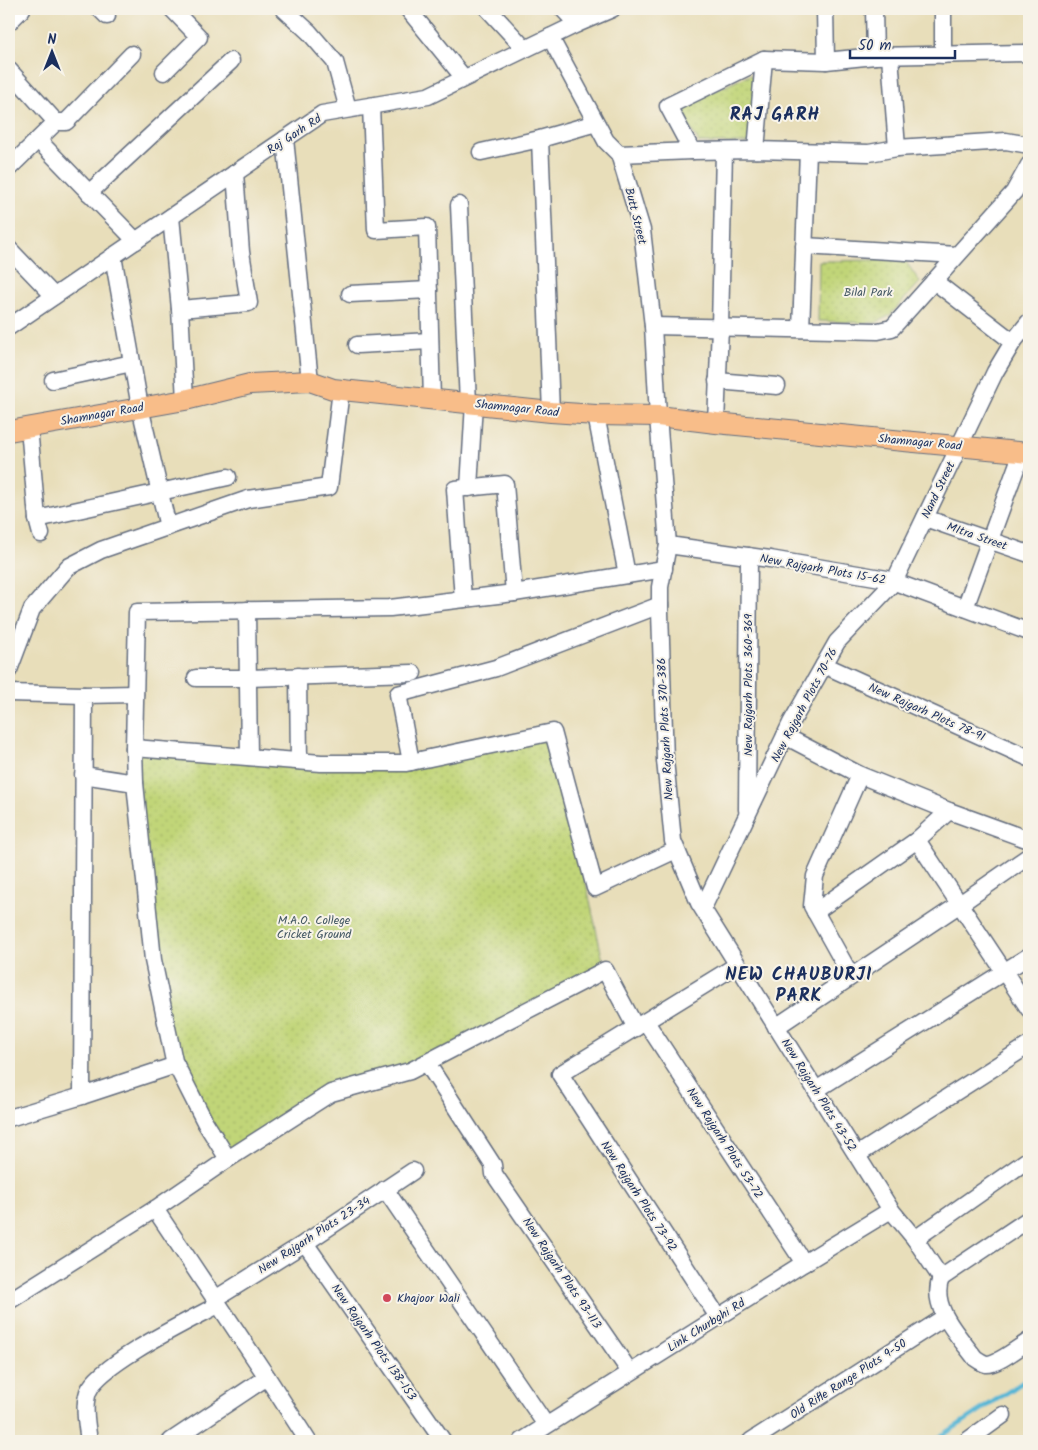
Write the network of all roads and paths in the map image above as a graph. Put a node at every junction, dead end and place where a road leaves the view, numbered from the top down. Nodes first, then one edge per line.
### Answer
1 (22, 9) edge
2 (172, 9) edge
3 (284, 9) edge
4 (408, 9) edge
5 (488, 9) edge
6 (563, 9) edge
7 (612, 9) edge
8 (825, 9) edge
9 (874, 9) edge
10 (943, 9) edge
11 (9, 22) edge
12 (577, 24) junction
13 (550, 37) junction
14 (525, 49) junction
15 (132, 54) dead end
16 (1029, 54) edge
17 (943, 55) junction
18 (882, 56) junction
19 (764, 59) junction
20 (231, 61) dead end
21 (826, 61) junction
22 (9, 70) edge
23 (164, 72) dead end
24 (464, 78) junction
25 (372, 106) junction
26 (348, 110) junction
27 (56, 122) junction
28 (596, 123) junction
29 (285, 139) junction
30 (540, 139) junction
31 (38, 140) junction
32 (1029, 145) edge
33 (897, 148) junction
34 (756, 150) junction
35 (692, 151) junction
36 (724, 151) junction
37 (480, 152) dead end
38 (808, 152) junction
39 (619, 154) junction
40 (1029, 165) edge
41 (9, 168) edge
42 (235, 173) junction
43 (90, 193) junction
44 (459, 205) dead end
45 (171, 216) junction
46 (136, 241) junction
47 (804, 246) junction
48 (9, 249) edge
49 (958, 255) junction
50 (113, 256) junction
51 (934, 281) junction
52 (429, 290) junction
53 (350, 294) dead end
54 (54, 296) junction
55 (180, 309) junction
56 (1029, 322) edge
57 (653, 326) junction
58 (9, 327) edge
59 (720, 327) junction
60 (801, 329) junction
61 (430, 341) junction
62 (1013, 342) junction
63 (357, 344) dead end
64 (132, 363) junction
65 (53, 380) dead end
66 (310, 381) junction
67 (717, 381) junction
68 (777, 386) dead end
69 (341, 390) junction
70 (432, 399) junction
71 (185, 400) junction
72 (471, 403) junction
73 (140, 407) junction
74 (551, 412) junction
75 (596, 415) junction
76 (658, 416) junction
77 (716, 423) junction
78 (29, 427) junction
79 (9, 431) edge
80 (960, 446) junction
81 (1026, 453) edge
82 (228, 476) dead end
83 (469, 488) junction
84 (160, 492) junction
85 (925, 518) junction
86 (168, 527) junction
87 (990, 540) junction
88 (668, 545) junction
89 (1029, 554) edge
90 (749, 556) junction
91 (664, 569) junction
92 (627, 575) junction
93 (894, 582) junction
94 (514, 593) junction
95 (463, 599) junction
96 (660, 604) junction
97 (965, 608) junction
98 (247, 610) junction
99 (1029, 631) edge
100 (824, 665) junction
101 (9, 670) edge
102 (413, 673) dead end
103 (298, 676) junction
104 (196, 678) dead end
105 (248, 678) junction
106 (9, 693) edge
107 (135, 694) junction
108 (84, 695) junction
109 (785, 736) junction
110 (134, 748) junction
111 (249, 758) junction
112 (1029, 758) edge
113 (299, 761) junction
114 (411, 762) junction
115 (83, 775) junction
116 (860, 775) junction
117 (135, 783) junction
118 (948, 811) junction
119 (747, 814) junction
120 (917, 840) junction
121 (1029, 840) edge
122 (676, 850) junction
123 (1029, 856) edge
124 (960, 904) junction
125 (703, 908) junction
126 (815, 912) junction
127 (1029, 956) edge
128 (738, 965) junction
129 (1004, 972) junction
130 (851, 976) junction
131 (1029, 1009) edge
132 (641, 1025) junction
133 (776, 1027) junction
134 (1029, 1045) edge
135 (427, 1063) junction
136 (176, 1065) junction
137 (816, 1090) junction
138 (82, 1096) junction
139 (9, 1118) edge
140 (857, 1155) junction
141 (228, 1159) junction
142 (1029, 1159) edge
143 (412, 1171) dead end
144 (385, 1188) junction
145 (155, 1209) junction
146 (891, 1210) junction
147 (1029, 1219) edge
148 (915, 1239) junction
149 (305, 1243) junction
150 (804, 1263) junction
151 (941, 1278) junction
152 (9, 1301) edge
153 (217, 1302) junction
154 (718, 1317) junction
155 (945, 1317) junction
156 (1029, 1341) edge
157 (630, 1372) junction
158 (267, 1377) junction
159 (1003, 1415) dead end
160 (546, 1425) junction
161 (89, 1441) edge
162 (171, 1441) edge
163 (308, 1441) edge
164 (442, 1441) edge
165 (522, 1441) edge
166 (751, 1441) edge
167 (966, 1441) edge

1 - 11 street
2 - 23 street
3 - 26 street
4 - 24 street
5 - 14 street
6 - 12 street
7 - 12 street, Raj Garh Rd
8 - 21 street
9 - 18 street
10 - 17 street
12 - 13 street, Raj Garh Rd
13 - 14 street, Raj Garh Rd
13 - 28 street, Butt Street
14 - 24 street, Raj Garh Rd
15 - 27 street
16 - 17 street
17 - 18 street
18 - 21 street
18 - 33 street
19 - 21 street
19 - 34 street
19 - 35 street
20 - 43 street
22 - 27 street
24 - 25 street, Raj Garh Rd
25 - 26 street, Raj Garh Rd
25 - 52 street
26 - 29 street, Raj Garh Rd
27 - 31 street
28 - 30 street
28 - 39 street, Butt Street
29 - 42 street, Raj Garh Rd
29 - 66 street
30 - 37 street
30 - 74 street
31 - 41 street
31 - 43 street
32 - 33 street
33 - 38 street
34 - 36 street
34 - 38 street
35 - 36 street
35 - 39 street
36 - 59 street
38 - 47 street
39 - 57 street, Butt Street
40 - 49 street
42 - 45 street, Raj Garh Rd
42 - 55 street
43 - 46 street
44 - 72 street
45 - 46 street, Raj Garh Rd
45 - 55 street
46 - 50 street, Raj Garh Rd
47 - 49 street
47 - 60 street
48 - 54 street
49 - 51 street
50 - 54 street, Raj Garh Rd
50 - 64 street
51 - 60 street
51 - 62 street
52 - 53 street
52 - 61 street
54 - 58 street, Raj Garh Rd
55 - 71 street
56 - 62 street, Nand Street
57 - 59 street
57 - 76 street, Butt Street
59 - 60 street
59 - 67 street
61 - 63 street
61 - 70 street
62 - 80 street, Nand Street
64 - 65 street
64 - 73 street
66 - 69 main road, Shamnagar Road
66 - 71 main road, Shamnagar Road
67 - 68 street
67 - 77 street
69 - 70 main road, Shamnagar Road
69 - 86 street
70 - 72 main road, Shamnagar Road
71 - 73 main road, Shamnagar Road
72 - 74 main road, Shamnagar Road
72 - 83 street
73 - 78 main road, Shamnagar Road
73 - 84 street
74 - 75 main road, Shamnagar Road
75 - 76 main road, Shamnagar Road
75 - 92 street
76 - 77 main road, Shamnagar Road
76 - 88 street, Butt Street
77 - 80 main road, Shamnagar Road
78 - 79 main road, Shamnagar Road
78 - 84 street
80 - 81 main road, Shamnagar Road
80 - 85 street, Nand Street
81 - 87 street
82 - 84 street
83 - 94 street
83 - 95 street
84 - 86 street
85 - 87 street, MItra Street
85 - 93 street, Nand Street
86 - 101 street
87 - 89 street, MItra Street
87 - 97 street
88 - 90 street, New Rajgarh Plots 15-62
88 - 91 street, New Rajgarh Plots 370-386
90 - 93 street, New Rajgarh Plots 15-62
90 - 119 street, New Rajgarh Plots 360-369
91 - 92 street
91 - 96 street, New Rajgarh Plots 370-386
92 - 94 street
93 - 97 street, New Rajgarh Plots 15-62
93 - 100 street, New Rajgarh Plots 70-76
94 - 95 street
95 - 98 street
96 - 114 street
96 - 122 street, New Rajgarh Plots 370-386
97 - 99 street, New Rajgarh Plots 15-62
98 - 105 street
98 - 107 street
100 - 109 street, New Rajgarh Plots 70-76
100 - 112 street, New Rajgarh Plots 78-91
102 - 103 street
103 - 105 street
103 - 113 street
104 - 105 street
105 - 111 street
106 - 108 street
107 - 108 street
107 - 110 street
108 - 115 street
109 - 116 street
109 - 119 street, New Rajgarh Plots 70-76
110 - 111 street
110 - 117 street
111 - 113 street
113 - 114 street
114 - 122 street
115 - 117 street
115 - 138 street
116 - 118 street
116 - 126 street
117 - 136 street
118 - 120 street
118 - 121 street
119 - 125 street, New Rajgarh Plots 70-76
120 - 124 street
120 - 126 street
122 - 125 street, New Rajgarh Plots 370-386
123 - 124 street
124 - 129 street
124 - 130 street
125 - 128 street, New Rajgarh Plots 43-52
126 - 130 street
127 - 129 street
128 - 132 street
128 - 133 street, New Rajgarh Plots 43-52
129 - 131 street
129 - 137 street
130 - 133 street
132 - 135 street, New Rajgarh Plots 53-72
132 - 150 street, New Rajgarh Plots 53-72
132 - 154 street, New Rajgarh Plots 73-92
133 - 137 street, New Rajgarh Plots 43-52
134 - 140 street
135 - 141 street
135 - 157 street, New Rajgarh Plots 93-113
136 - 138 street
136 - 141 street
137 - 140 street, New Rajgarh Plots 43-52
138 - 139 street
140 - 146 street, New Rajgarh Plots 43-52
141 - 145 street
142 - 148 street
143 - 144 street, New Rajgarh Plots 23-34
144 - 149 street, New Rajgarh Plots 23-34
144 - 160 street
145 - 152 street
145 - 153 street
146 - 148 street, New Rajgarh Plots 43-52
146 - 150 street, Link Churbghi Rd
147 - 151 street
148 - 151 street, New Rajgarh Plots 43-52
149 - 153 street, New Rajgarh Plots 23-34
149 - 164 street, New Rajgarh Plots 138-153
150 - 154 street, Link Churbghi Rd
151 - 155 street
153 - 158 street
153 - 161 street, New Rajgarh Plots 23-34
154 - 157 street, Link Churbghi Rd
155 - 156 street
155 - 166 street, Old Rifle Range Plots 9-50
157 - 160 street, Link Churbghi Rd
158 - 162 street
158 - 163 street
159 - 167 street
160 - 165 street, Link Churbghi Rd

